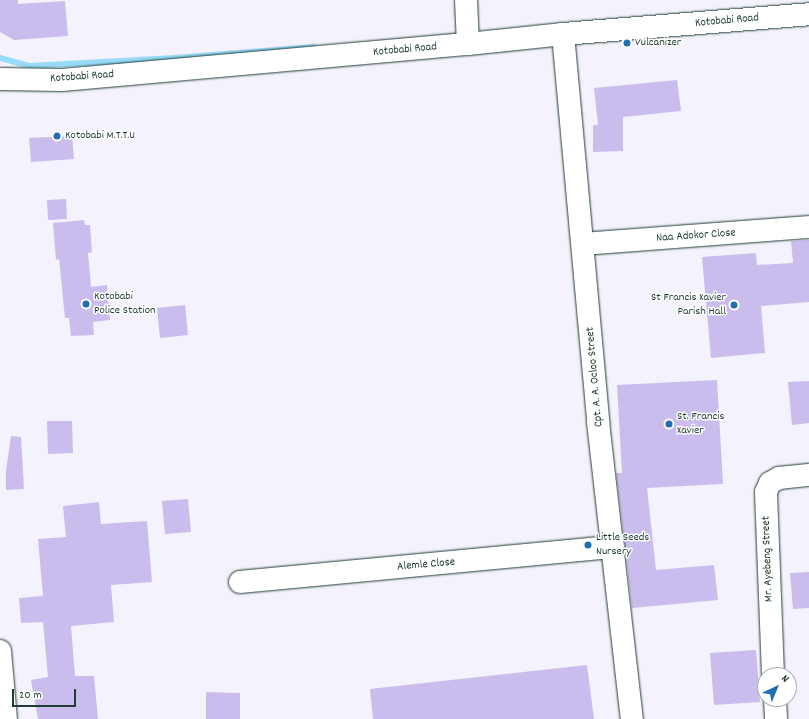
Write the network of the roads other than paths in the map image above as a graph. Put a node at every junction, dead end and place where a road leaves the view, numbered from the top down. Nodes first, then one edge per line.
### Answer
1 (466, 0) edge
2 (809, 14) edge
3 (563, 34) junction
4 (468, 44) junction
5 (0, 79) edge
6 (809, 227) edge
7 (583, 244) junction
8 (809, 475) edge
9 (613, 547) junction
10 (240, 582) dead end
11 (0, 664) edge
12 (773, 667) edge
13 (775, 707) edge
14 (6, 719) edge
15 (632, 719) edge
16 (776, 719) edge

1 - 4 street
2 - 3 street, Kotobabi Road
3 - 4 street, Kotobabi Road
3 - 7 street, Cpt. A. A. Ocloo Street
4 - 5 street, Kotobabi Road
6 - 7 street, Naa Adokor Close
7 - 9 street, Cpt. A. A. Ocloo Street
8 - 12 street, Mr. Ayebeng Street
9 - 10 street, Alemle Close
9 - 15 street, Cpt. A. A. Ocloo Street
11 - 14 street
13 - 16 street

